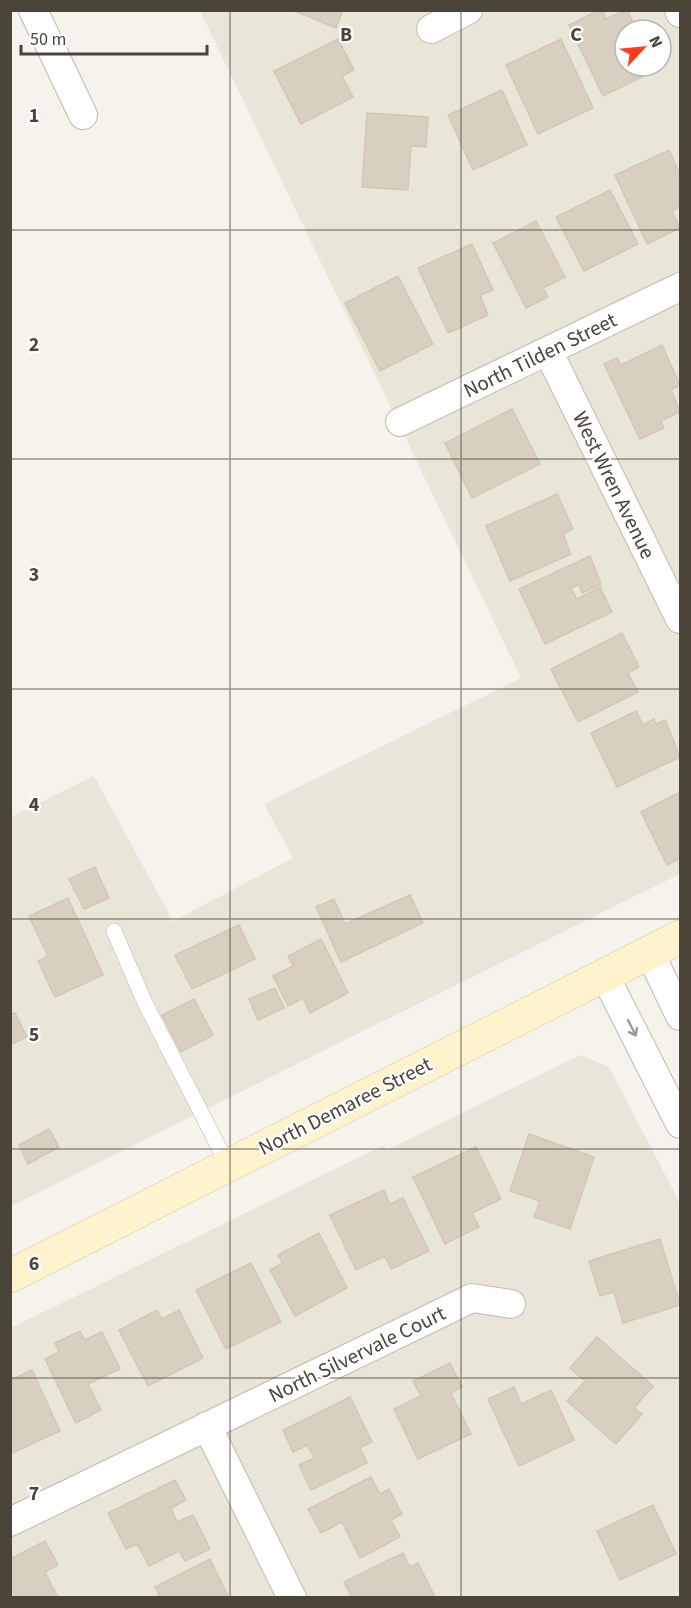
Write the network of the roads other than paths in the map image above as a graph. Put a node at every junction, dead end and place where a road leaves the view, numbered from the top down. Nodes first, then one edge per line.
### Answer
1 (33, 10) edge
2 (468, 10) edge
3 (431, 29) dead end
4 (83, 115) dead end
5 (681, 287) edge
6 (548, 351) junction
7 (400, 422) dead end
8 (681, 620) edge
9 (114, 931) dead end
10 (681, 938) edge
11 (650, 953) junction
12 (605, 976) junction
13 (681, 1016) edge
14 (681, 1124) edge
15 (228, 1164) junction
16 (10, 1276) edge
17 (511, 1304) dead end
18 (207, 1426) junction
19 (10, 1522) edge
20 (292, 1598) edge

1 - 4 street
2 - 3 street
5 - 6 street, North Tilden Street
6 - 7 street, North Tilden Street
6 - 8 street, West Wren Avenue
9 - 15 lane
10 - 11 main road, North Demaree Street
11 - 12 main road, North Demaree Street
11 - 13 street
12 -> 14 street
12 - 15 main road, North Demaree Street
15 - 16 main road, North Demaree Street
17 - 18 street, North Silvervale Court
18 - 19 street, North Silvervale Court
18 - 20 street

